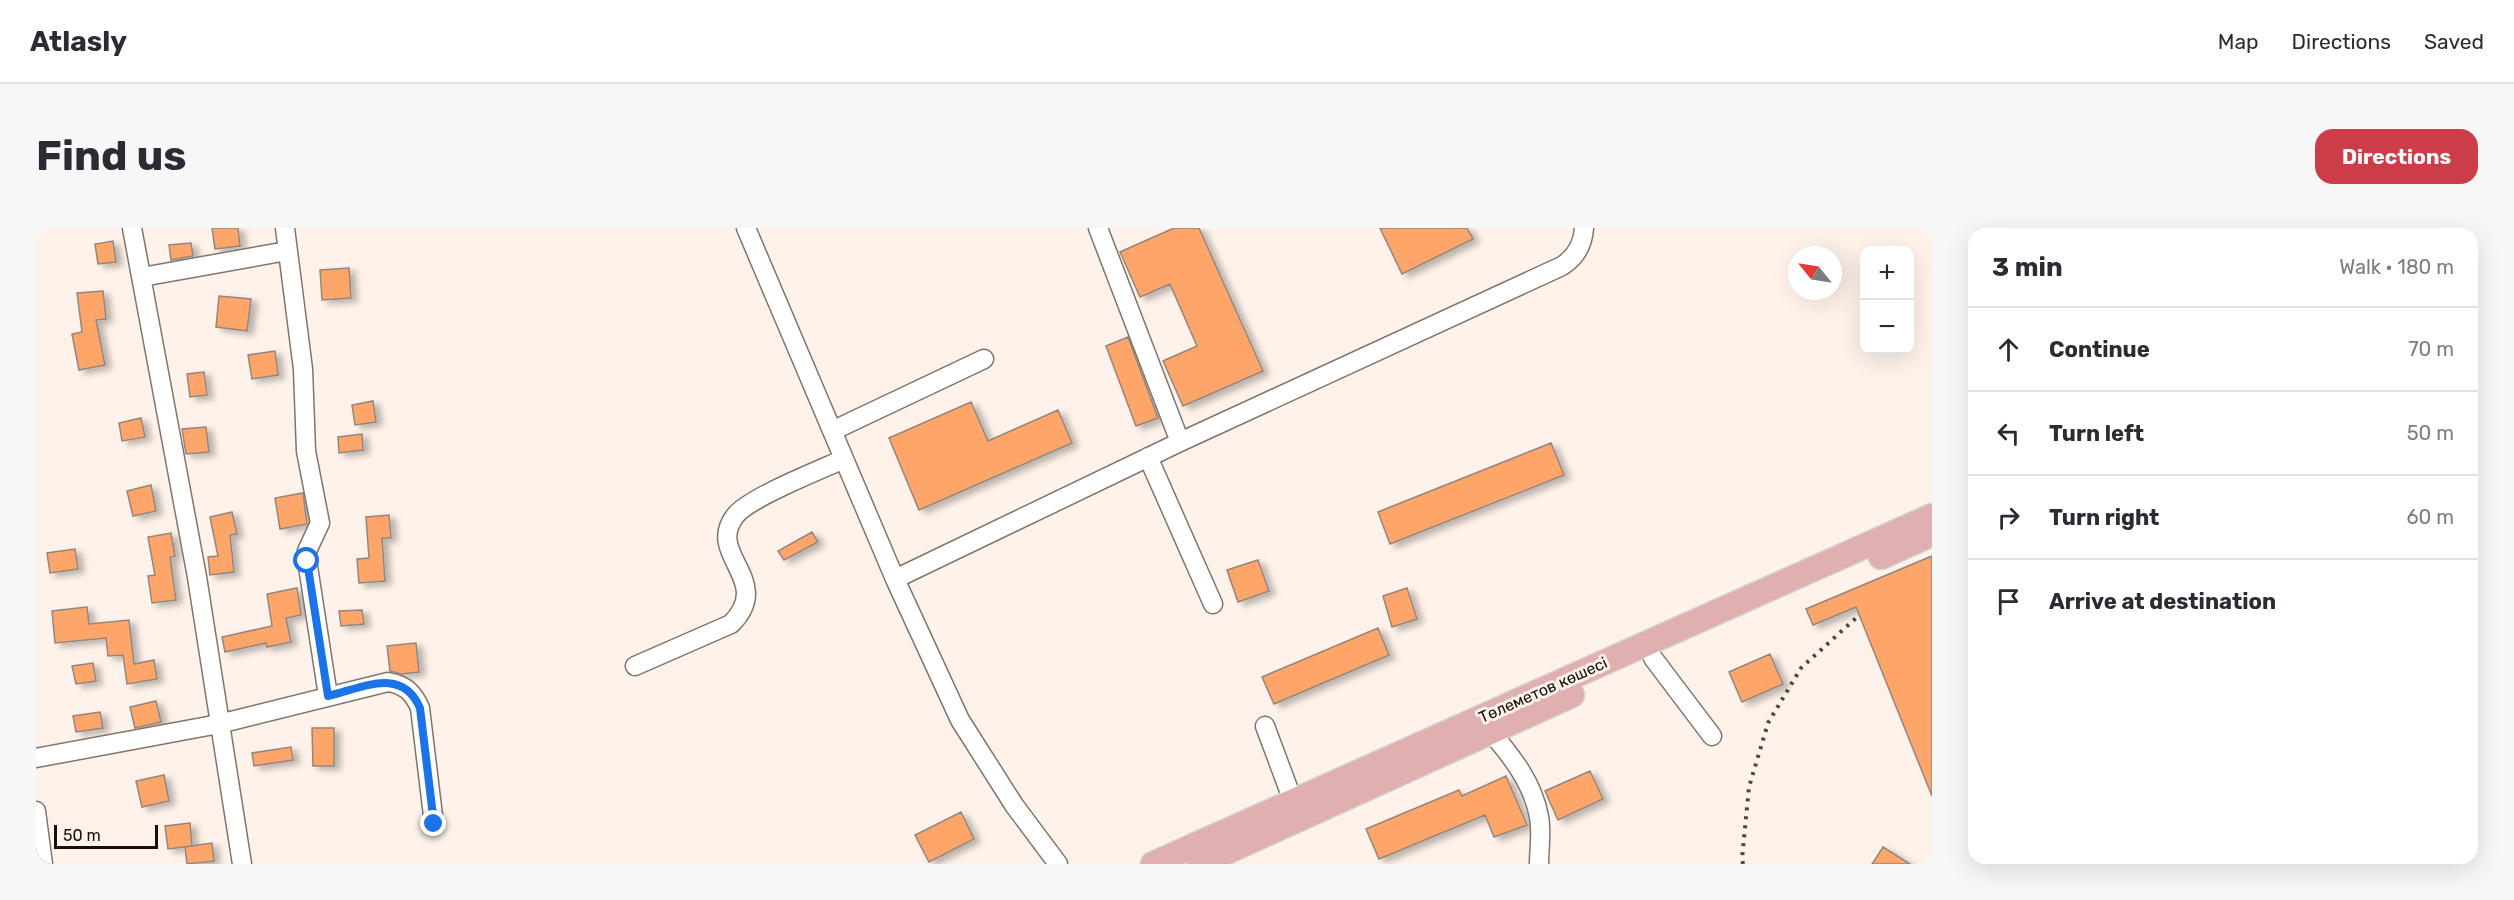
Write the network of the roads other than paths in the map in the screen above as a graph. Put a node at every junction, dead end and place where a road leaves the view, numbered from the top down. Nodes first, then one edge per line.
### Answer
1 (132, 228) edge
2 (285, 228) edge
3 (746, 228) edge
4 (1098, 228) edge
5 (1584, 228) edge
6 (287, 251) junction
7 (142, 277) junction
8 (984, 359) dead end
9 (832, 431) junction
10 (1180, 442) junction
11 (1148, 457) junction
12 (844, 459) junction
13 (1932, 516) edge
14 (1932, 534) edge
15 (895, 579) junction
16 (1213, 604) dead end
17 (1653, 658) junction
18 (635, 666) dead end
19 (328, 696) junction
20 (219, 724) junction
21 (1265, 726) dead end
22 (1491, 732) junction
23 (1712, 736) dead end
24 (36, 758) edge
25 (1293, 801) junction
26 (36, 811) edge
27 (434, 824) dead end
28 (43, 864) edge
29 (242, 864) edge
30 (1058, 864) edge
31 (1153, 864) edge
32 (1200, 864) edge
33 (1539, 864) edge

1 - 7 street
2 - 6 street
3 - 9 street
4 - 10 street
5 - 10 street
6 - 7 street
6 - 19 street
7 - 20 street
8 - 9 street
9 - 12 street
10 - 11 street
11 - 15 street
11 - 16 street
12 - 15 street
12 - 18 street
13 - 25 main road, Төлеметов көшесі
14 - 17 main road, Төлеметов көшесі
15 - 30 street
17 - 22 main road, Төлеметов көшесі
17 - 23 street
19 - 20 street
19 - 27 street
20 - 24 street
20 - 29 street
21 - 25 street
22 - 32 main road, Төлеметов көшесі
22 - 33 street
25 - 31 main road, Төлеметов көшесі
26 - 28 street

